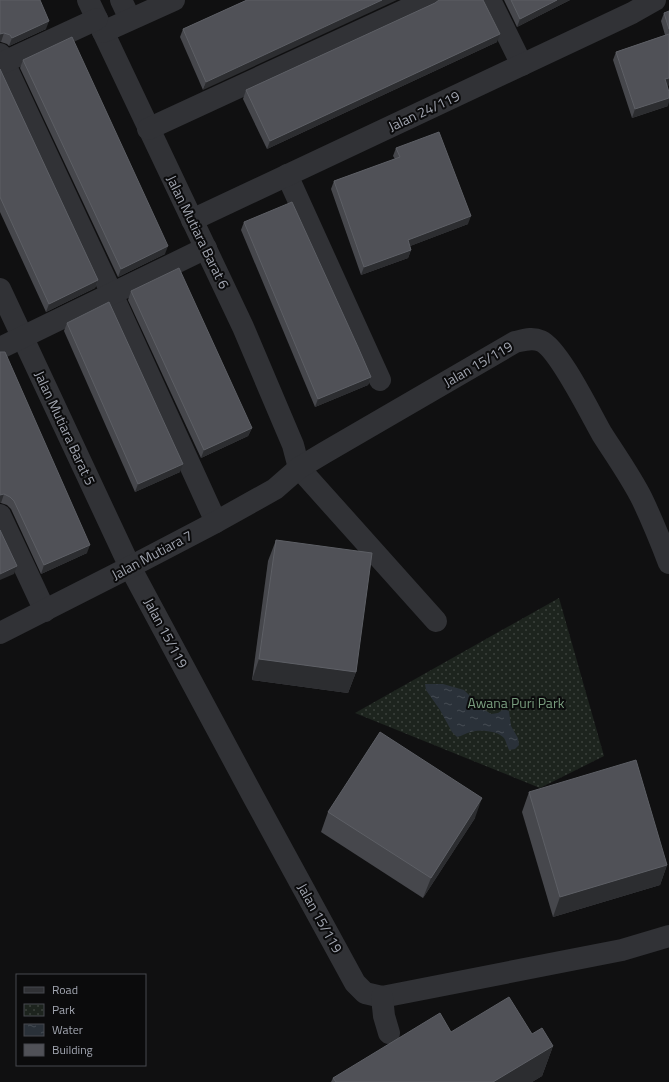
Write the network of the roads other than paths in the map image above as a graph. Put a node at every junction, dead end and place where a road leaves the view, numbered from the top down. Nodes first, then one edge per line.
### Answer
1 (174, 0) edge
2 (427, 0) edge
3 (490, 0) edge
4 (655, 0) edge
5 (125, 10) edge
6 (96, 17) edge
7 (1, 60) edge
8 (522, 65) junction
9 (148, 129) junction
10 (287, 175) junction
11 (192, 220) junction
12 (206, 248) junction
13 (0, 289) edge
14 (112, 294) junction
15 (22, 337) junction
16 (0, 348) edge
17 (380, 380) dead end
18 (299, 468) junction
19 (0, 515) edge
20 (216, 522) junction
21 (669, 563) edge
22 (130, 567) junction
23 (44, 611) junction
24 (436, 621) dead end
25 (0, 633) edge
26 (669, 936) edge
27 (382, 997) junction
28 (388, 1033) dead end

1 - 5 street
2 - 9 street
3 - 8 street
4 - 8 street, Jalan 24/119
5 - 6 street
6 - 7 street
6 - 9 street, Jalan Mutiara Barat 6
7 - 14 street
8 - 10 street, Jalan 24/119
9 - 11 street, Jalan Mutiara Barat 6
10 - 11 street, Jalan 24/119
10 - 17 street
11 - 12 street, Jalan Mutiara Barat 6
12 - 14 street
12 - 18 street, Jalan Mutiara Barat 6
13 - 15 street, Jalan Mutiara Barat 5
14 - 15 street
14 - 20 street
15 - 16 street
15 - 22 street, Jalan Mutiara Barat 5
18 - 20 street, Jalan Mutiara 7
18 - 21 street, Jalan 15/119
18 - 24 street
19 - 23 street
20 - 22 street, Jalan Mutiara 7
22 - 23 street, Jalan Mutiara 7
22 - 27 street, Jalan 15/119
23 - 25 street, Jalan Mutiara 7
26 - 27 street, Jalan 15/119
27 - 28 street

